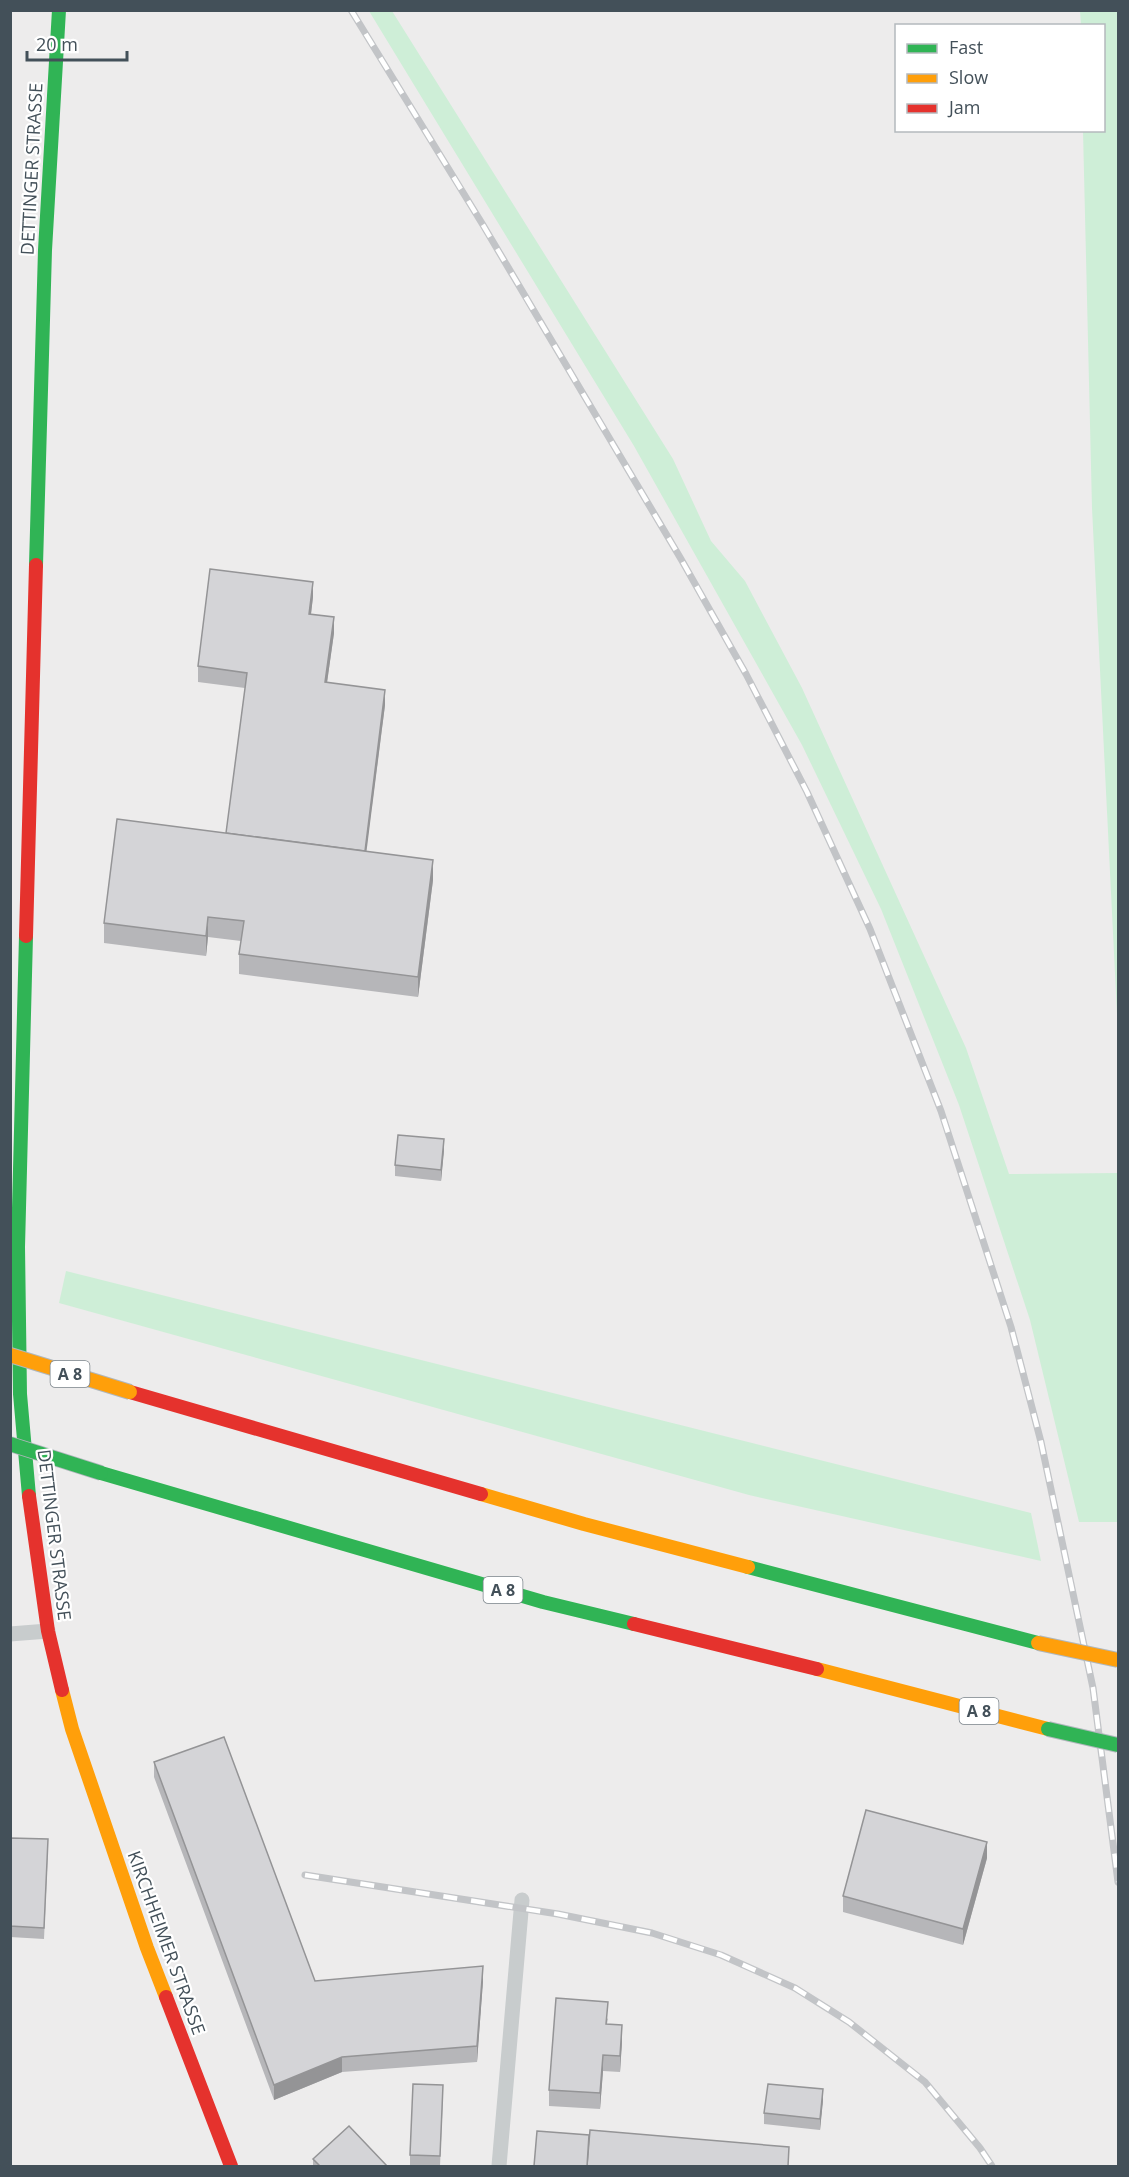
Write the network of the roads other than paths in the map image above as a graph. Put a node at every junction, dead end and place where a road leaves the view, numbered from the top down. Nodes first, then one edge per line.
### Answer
1 (59, 10) edge
2 (10, 1355) edge
3 (10, 1444) edge
4 (48, 1631) junction
5 (10, 1634) edge
6 (1119, 1660) edge
7 (72, 1729) joint
8 (1119, 1745) edge
9 (522, 1900) dead end
10 (231, 2166) edge
11 (499, 2166) edge

1 - 4 main road, DETTINGER STRASSE
2 - 6 main road, A 8, bridge
3 - 8 main road, A 8, bridge
4 - 5 lane
4 - 7 main road, DETTINGER STRASSE
7 - 10 main road, KIRCHHEIMER STRASSE
9 - 11 lane

